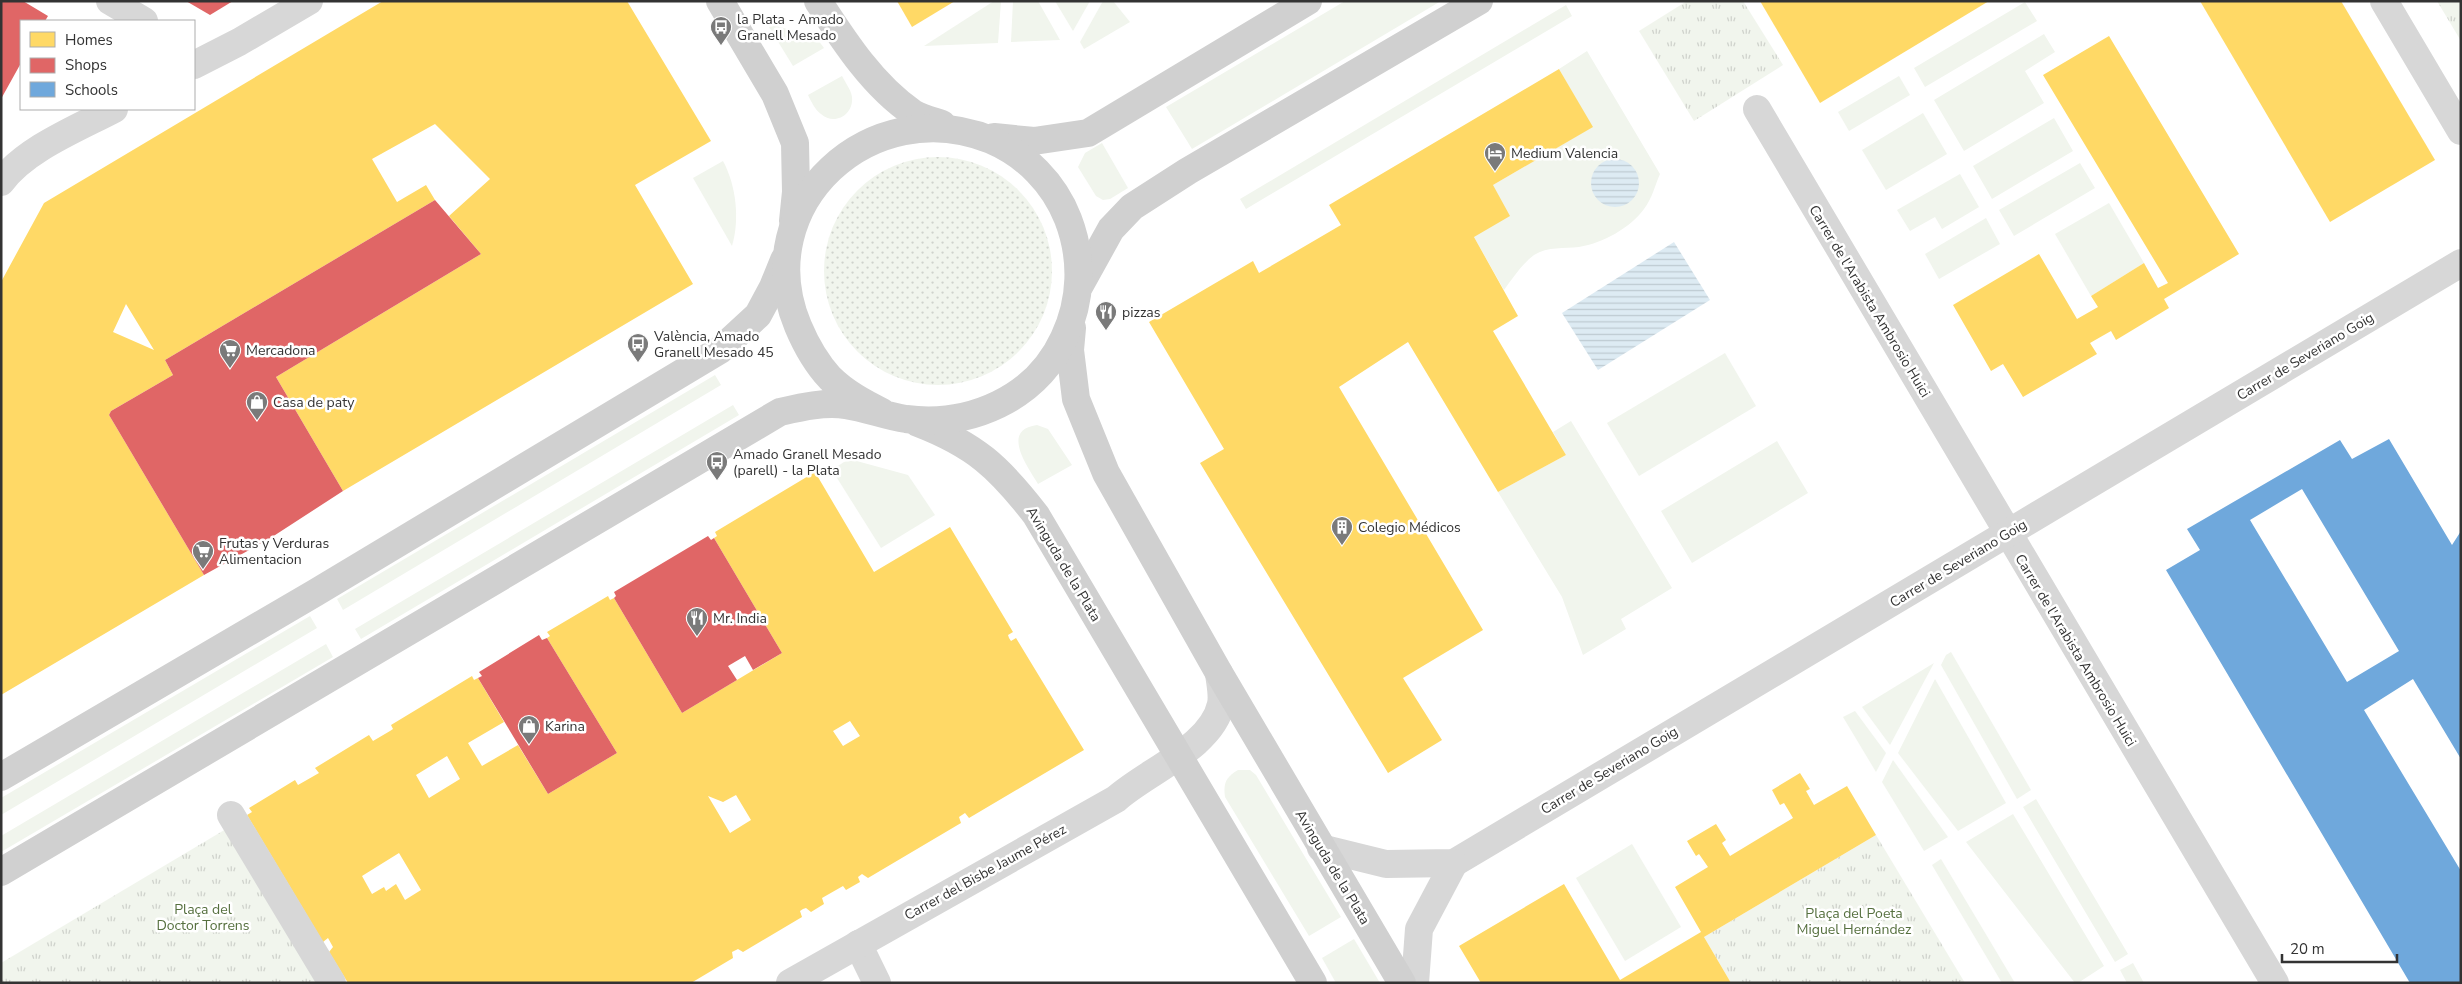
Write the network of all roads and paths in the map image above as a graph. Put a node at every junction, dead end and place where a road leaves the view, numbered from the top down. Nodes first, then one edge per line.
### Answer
1 (110, 1) edge
2 (309, 1) edge
3 (720, 1) edge
4 (818, 1) edge
5 (1308, 1) edge
6 (1479, 1) edge
7 (2384, 1) edge
8 (142, 20) edge
9 (198, 58) edge
10 (1757, 109) dead end
11 (112, 110) edge
12 (2461, 131) edge
13 (969, 133) junction
14 (1, 182) edge
15 (790, 240) junction
16 (2461, 262) edge
17 (1078, 288) junction
18 (1073, 316) junction
19 (894, 415) junction
20 (2007, 534) junction
21 (1219, 673) junction
22 (1178, 755) junction
23 (1, 777) edge
24 (231, 815) dead end
25 (1321, 848) junction
26 (1454, 863) junction
27 (1, 872) edge
28 (858, 944) junction
29 (332, 983) edge
30 (790, 983) edge
31 (877, 983) edge
32 (1313, 983) edge
33 (1402, 983) edge
34 (1415, 983) edge
35 (2275, 983) edge

1 - 8 street
2 - 9 street
3 - 15 main road
4 - 13 main road
5 - 13 main road
6 - 17 main road
7 - 12 street
10 - 20 street, Carrer de l'Arabista Ambrosio Huici
11 - 14 street
13 - 15 main road
13 - 17 main road
15 - 19 main road
15 - 23 main road
16 - 20 street, Carrer de Severiano Goig
17 - 18 main road
18 - 19 main road
18 - 21 main road, Avinguda de la Plata
19 - 22 main road, Avinguda de la Plata
19 - 27 main road
20 - 26 street, Carrer de Severiano Goig
20 - 35 street, Carrer de l'Arabista Ambrosio Huici
21 - 22 street, Avinguda de la Plata
21 - 25 main road, Avinguda de la Plata
22 - 28 street, Carrer del Bisbe Jaume Pérez
22 - 32 main road, Avinguda de la Plata
24 - 29 street
25 - 26 street, Carrer de Severiano Goig
25 - 33 main road, Avinguda de la Plata
26 - 34 street
28 - 30 street, Carrer del Bisbe Jaume Pérez
28 - 31 street

